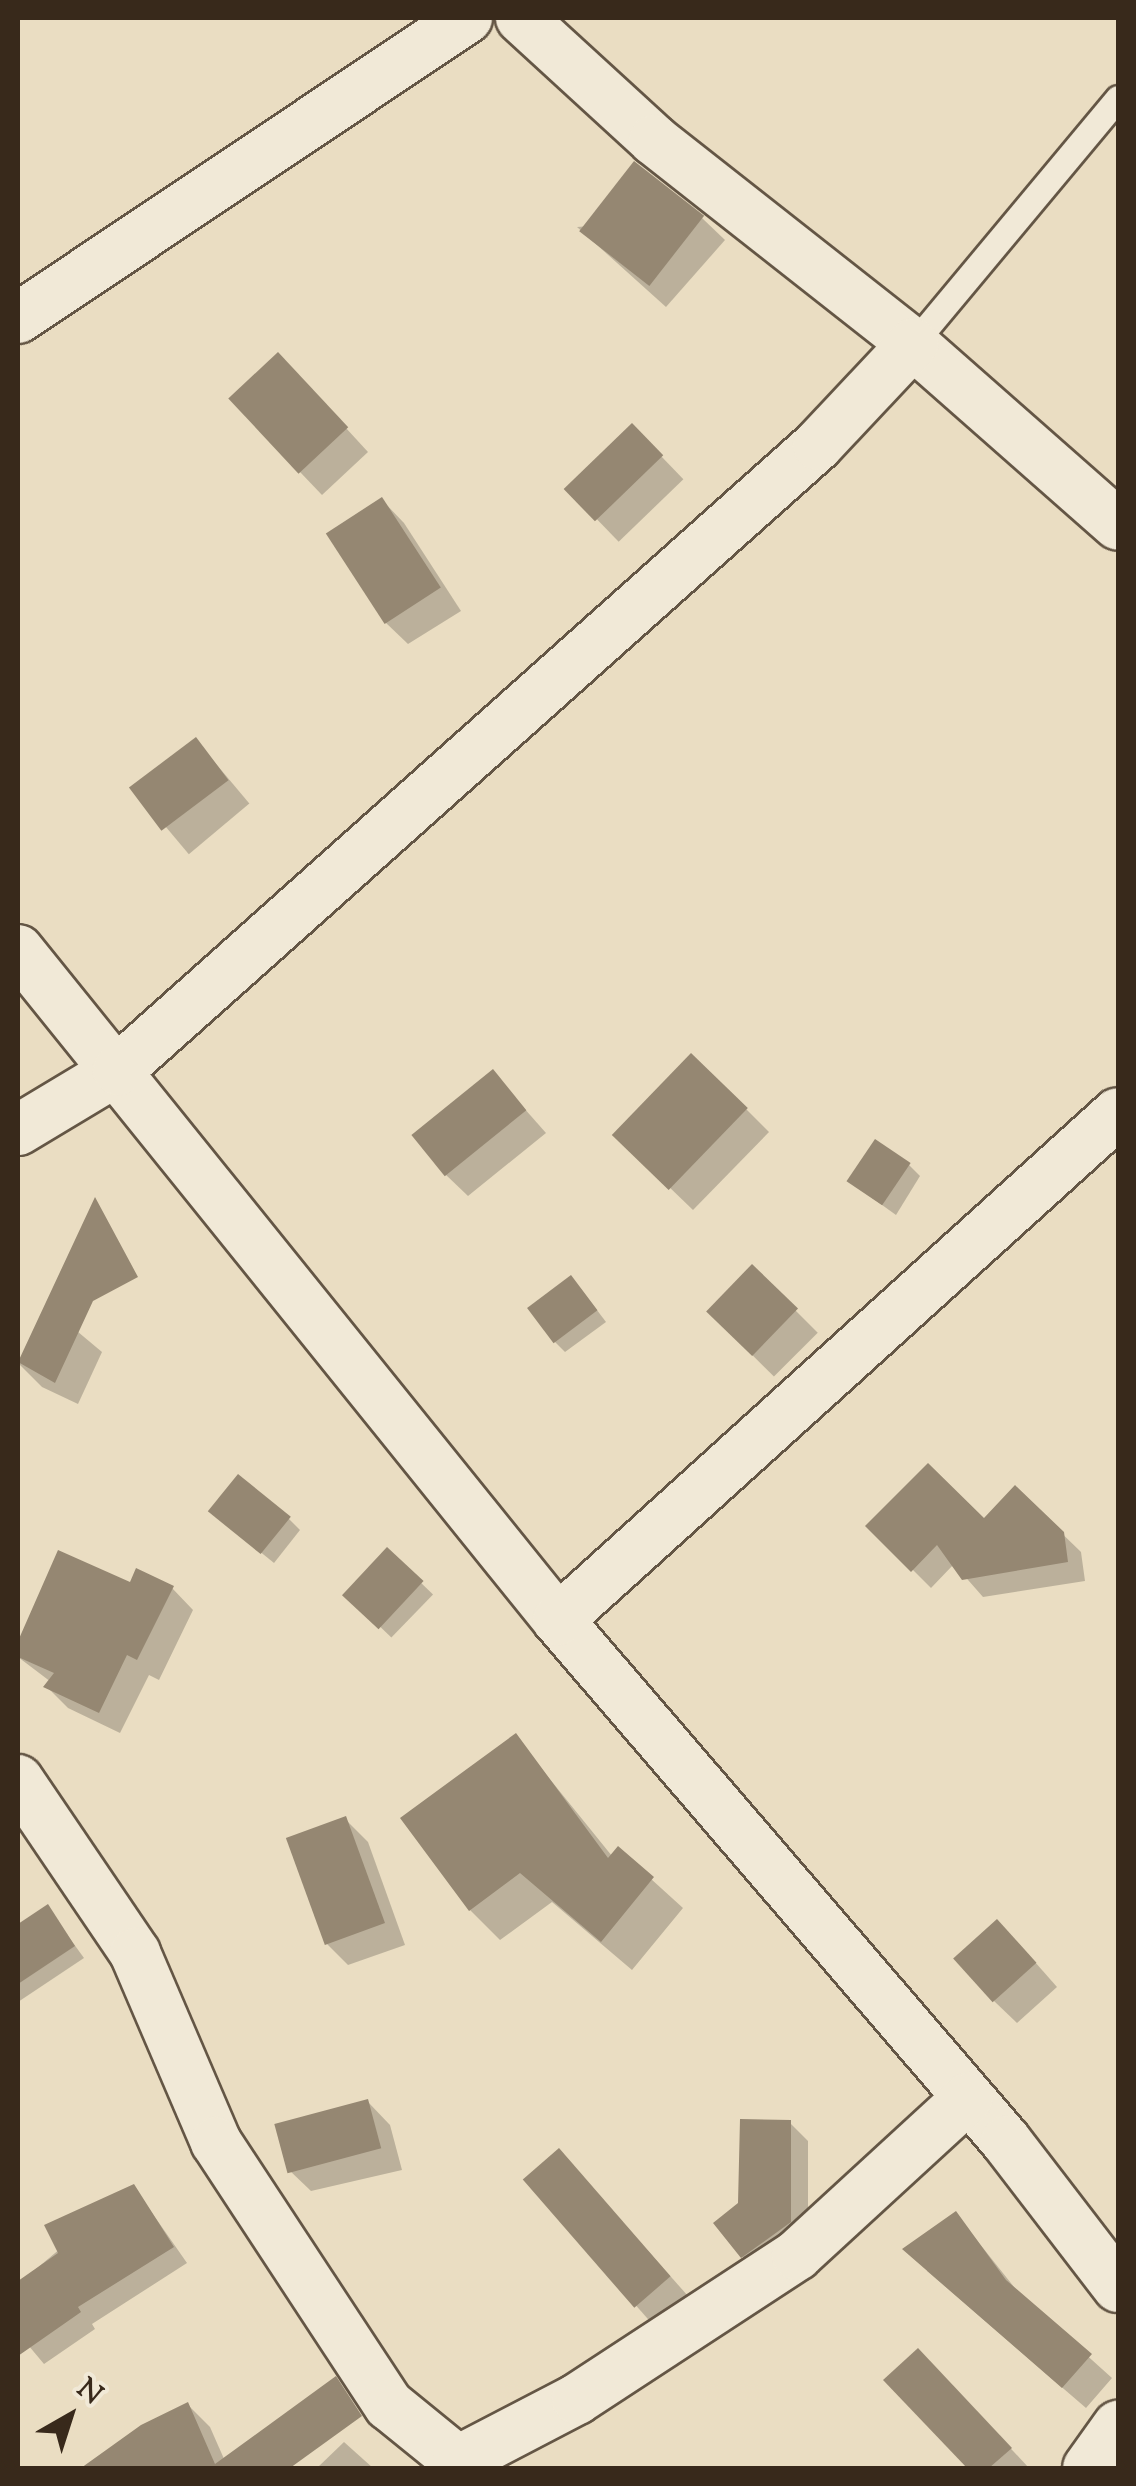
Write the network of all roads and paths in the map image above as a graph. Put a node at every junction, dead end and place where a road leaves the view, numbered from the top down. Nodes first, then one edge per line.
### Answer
1 (467, 18) edge
2 (521, 18) edge
3 (1118, 98) edge
4 (18, 318) edge
5 (912, 344) junction
6 (1118, 525) edge
7 (18, 950) edge
8 (118, 1070) junction
9 (1118, 1113) edge
10 (18, 1130) edge
11 (558, 1620) junction
12 (18, 1780) edge
13 (968, 2098) junction
14 (1115, 2276) edge
15 (1118, 2426) edge
16 (460, 2465) edge
17 (1088, 2468) edge

1 - 4 street
2 - 5 street
3 - 5 lane
5 - 6 street
5 - 8 street
7 - 8 street
8 - 10 street
8 - 11 street
9 - 11 street
11 - 13 street
12 - 16 street
13 - 14 street
13 - 16 street
15 - 17 street

